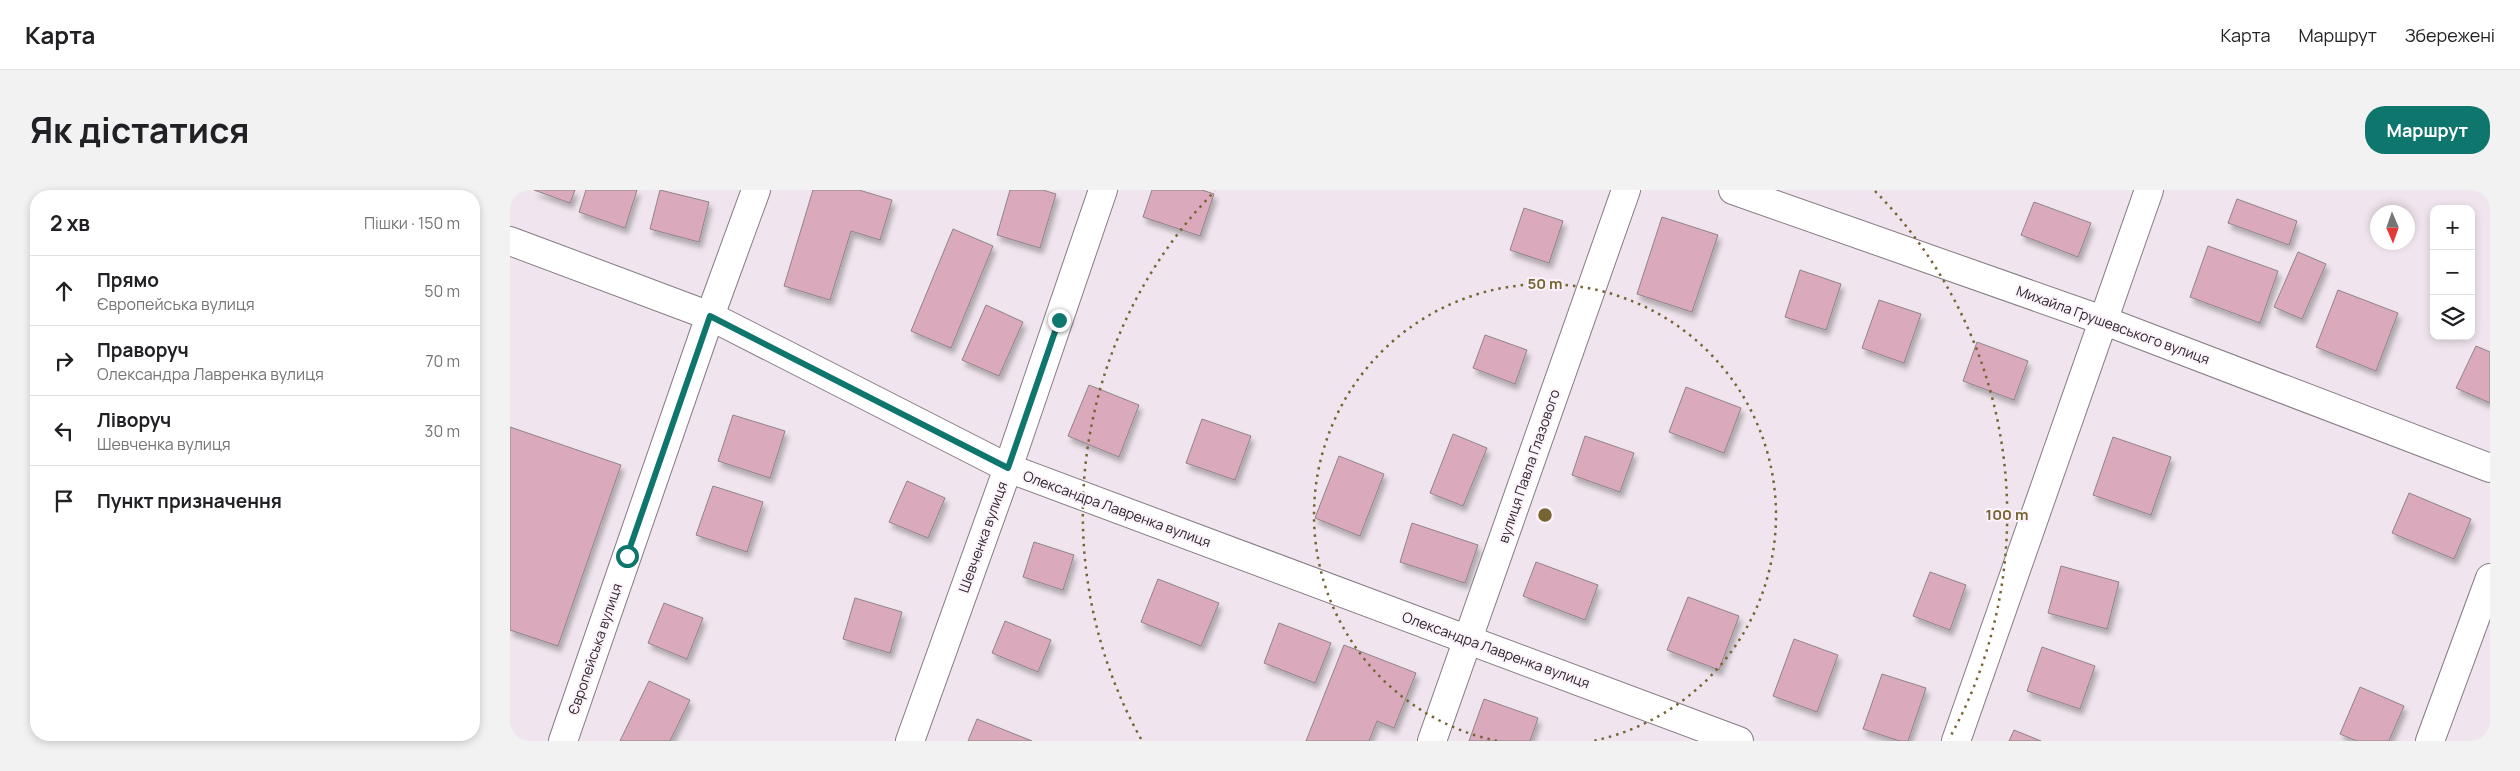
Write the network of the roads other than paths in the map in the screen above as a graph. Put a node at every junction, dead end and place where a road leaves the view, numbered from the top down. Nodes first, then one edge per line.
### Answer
1 (756, 190) edge
2 (1103, 190) edge
3 (1626, 190) edge
4 (1733, 190) edge
5 (2149, 190) edge
6 (510, 241) edge
7 (710, 316) junction
8 (2105, 321) junction
9 (1008, 468) junction
10 (2490, 468) edge
11 (2490, 578) edge
12 (1468, 640) junction
13 (563, 741) edge
14 (910, 741) edge
15 (1432, 741) edge
16 (1739, 741) edge
17 (1956, 741) edge
18 (2430, 741) edge

1 - 7 street, Європейська вулиця
2 - 9 street, Шевченка вулиця
3 - 12 street, вулиця Павла Глазового
4 - 8 street, Михайла Грушевського вулиця
5 - 8 street
6 - 7 street, Олександра Лавренка вулиця
7 - 9 street, Олександра Лавренка вулиця
7 - 13 street, Європейська вулиця
8 - 10 street, Михайла Грушевського вулиця
8 - 17 street
9 - 12 street, Олександра Лавренка вулиця
9 - 14 street, Шевченка вулиця
11 - 18 street
12 - 15 street, вулиця Павла Глазового
12 - 16 street, Олександра Лавренка вулиця

